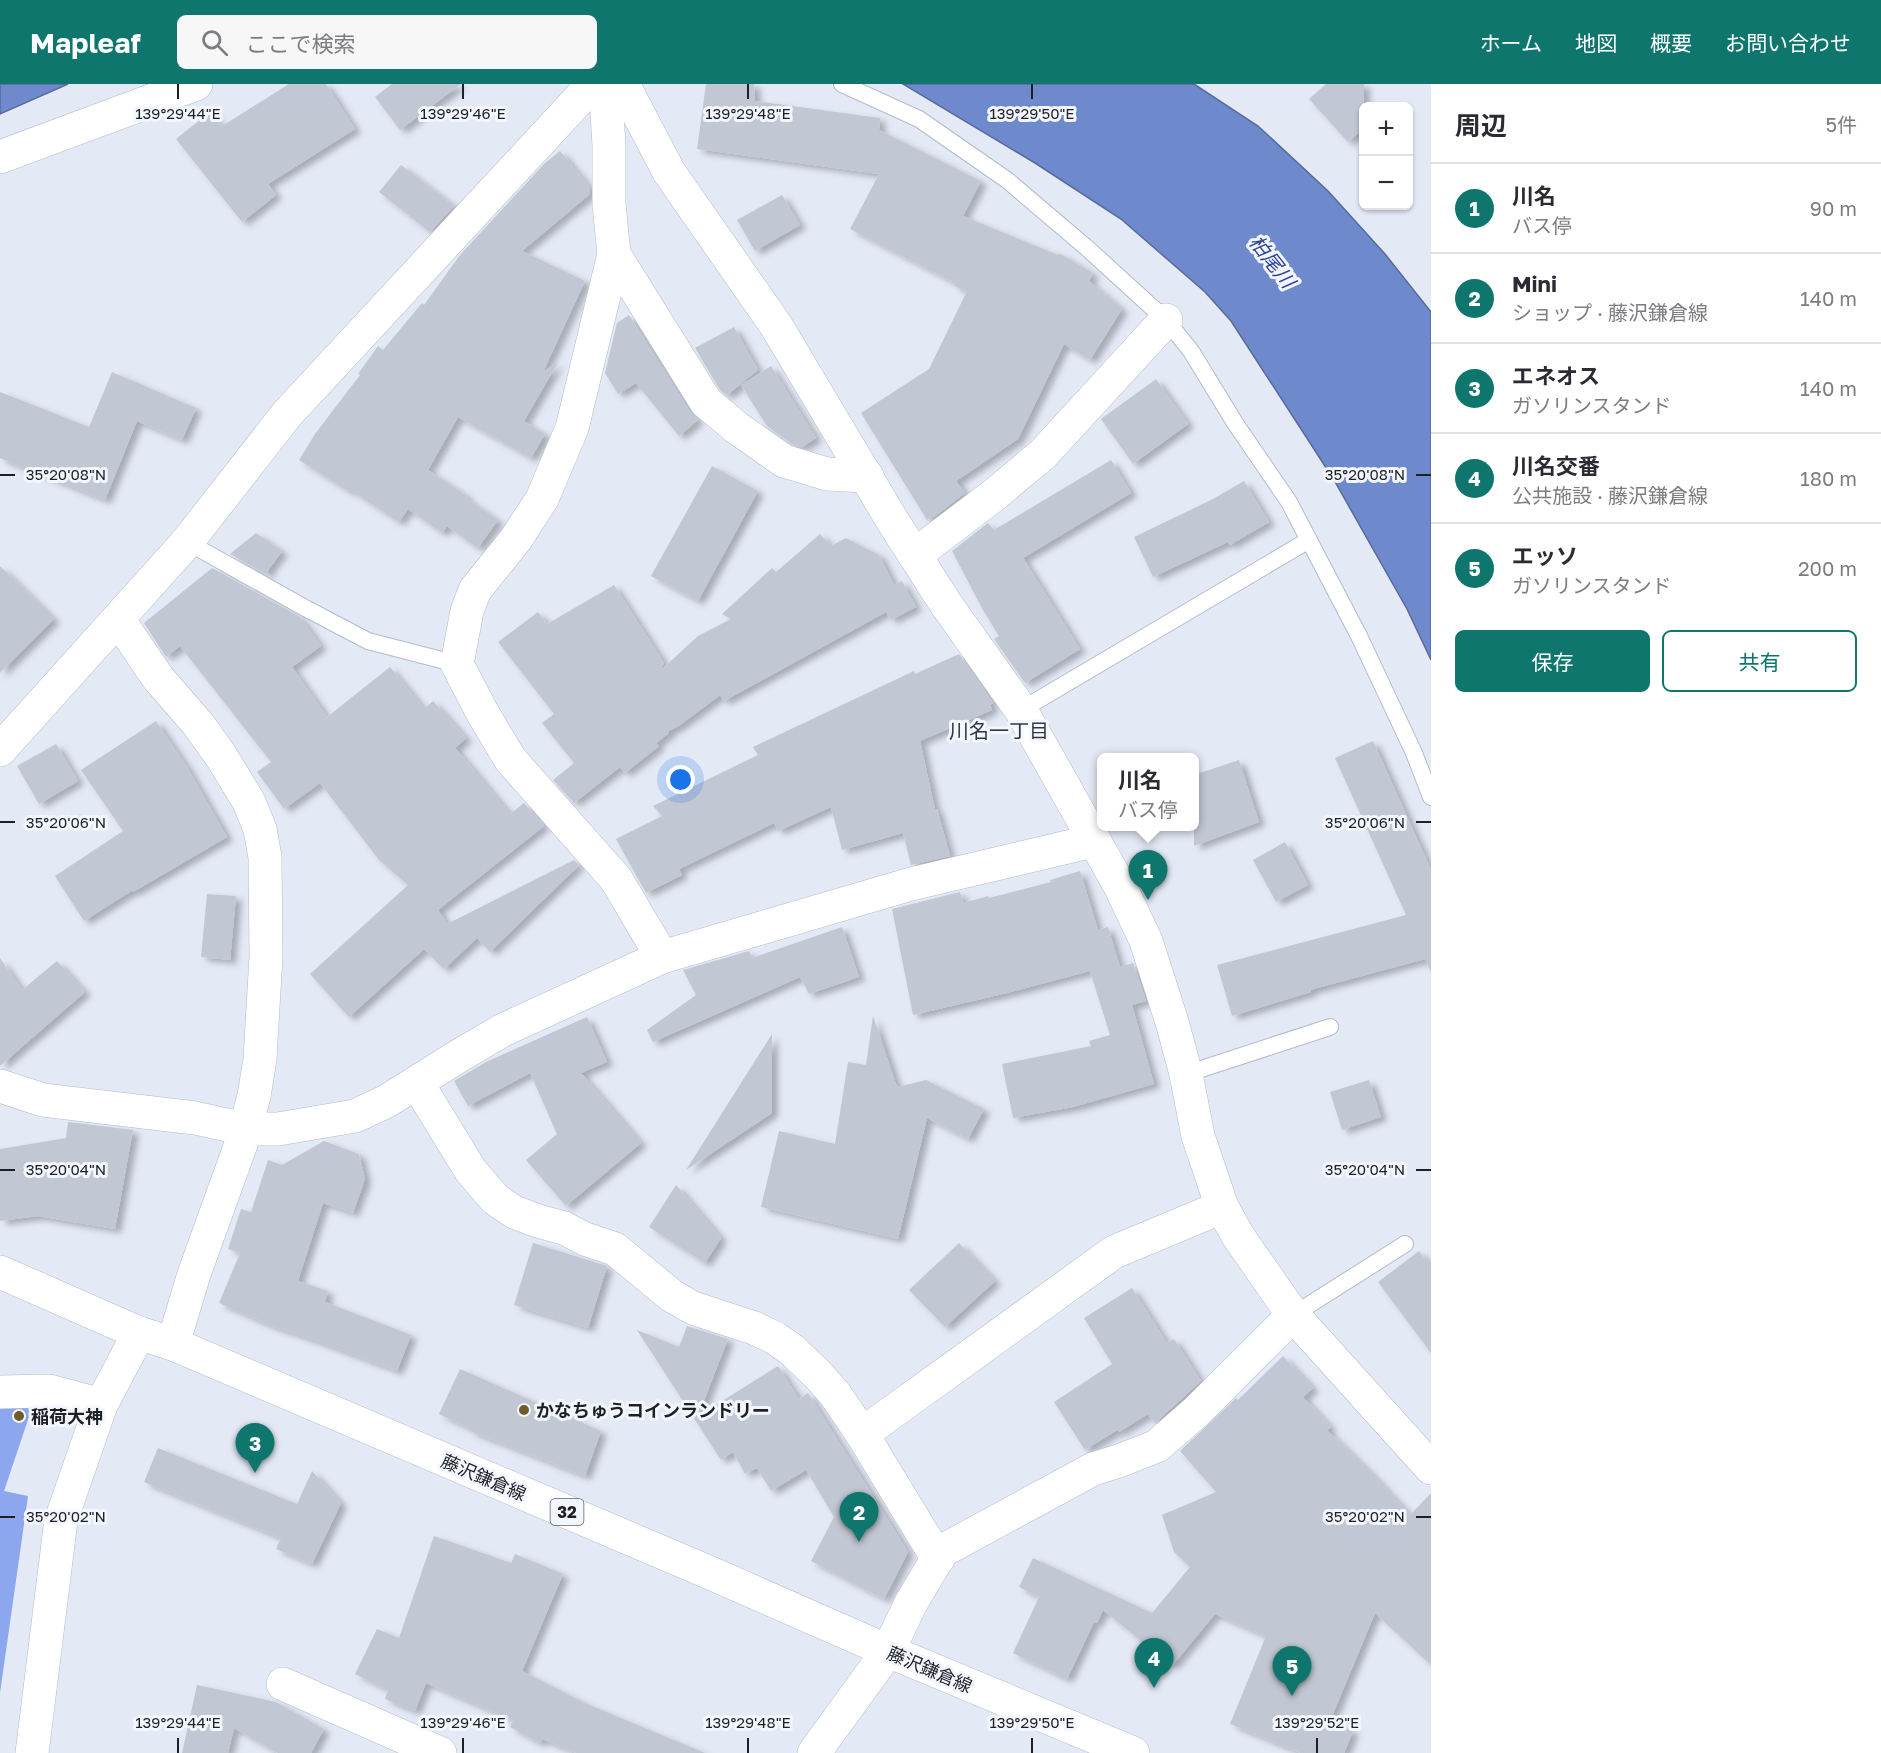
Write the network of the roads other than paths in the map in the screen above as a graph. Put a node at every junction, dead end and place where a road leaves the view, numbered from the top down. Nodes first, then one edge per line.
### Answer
1 (196, 84) edge
2 (593, 84) edge
3 (605, 84) edge
4 (623, 84) edge
5 (842, 84) edge
6 (0, 157) edge
7 (614, 254) junction
8 (1166, 320) junction
9 (867, 476) junction
10 (1309, 540) junction
11 (187, 542) junction
12 (915, 555) junction
13 (118, 619) junction
14 (457, 664) junction
15 (1021, 710) junction
16 (0, 750) edge
17 (1431, 796) edge
18 (1094, 841) junction
19 (662, 957) junction
20 (1330, 1028) dead end
21 (1186, 1074) junction
22 (417, 1083) junction
23 (0, 1086) edge
24 (245, 1129) junction
25 (1221, 1207) junction
26 (1405, 1244) dead end
27 (0, 1272) edge
28 (1293, 1315) junction
29 (139, 1333) junction
30 (172, 1344) junction
31 (0, 1392) edge
32 (101, 1405) junction
33 (862, 1434) junction
34 (1431, 1468) edge
35 (938, 1559) junction
36 (888, 1651) junction
37 (283, 1684) dead end
38 (32, 1753) edge
39 (440, 1753) edge
40 (814, 1753) edge
41 (1133, 1753) edge

1 - 6 street
2 - 11 street
3 - 7 street
4 - 9 street
5 - 8 lane
7 - 9 street
7 - 14 street
8 - 10 lane
8 - 12 street
9 - 12 street
10 - 15 lane
10 - 17 lane
11 - 13 street
11 - 14 lane
12 - 15 street
13 - 16 street
13 - 24 street
14 - 19 street
15 - 18 street
18 - 19 street
18 - 21 street
19 - 22 street
20 - 21 lane
21 - 25 street
22 - 24 street
22 - 33 street
23 - 24 street
24 - 30 street
25 - 28 street
25 - 33 street
26 - 28 lane
27 - 29 street, 藤沢鎌倉線 / 32
28 - 34 street
28 - 35 street
29 - 30 street, 藤沢鎌倉線 / 32
29 - 32 street
30 - 36 street, 藤沢鎌倉線 / 32
31 - 32 street
32 - 38 street
33 - 35 street
35 - 36 street
36 - 40 street
36 - 41 street, 藤沢鎌倉線 / 32
37 - 39 street

